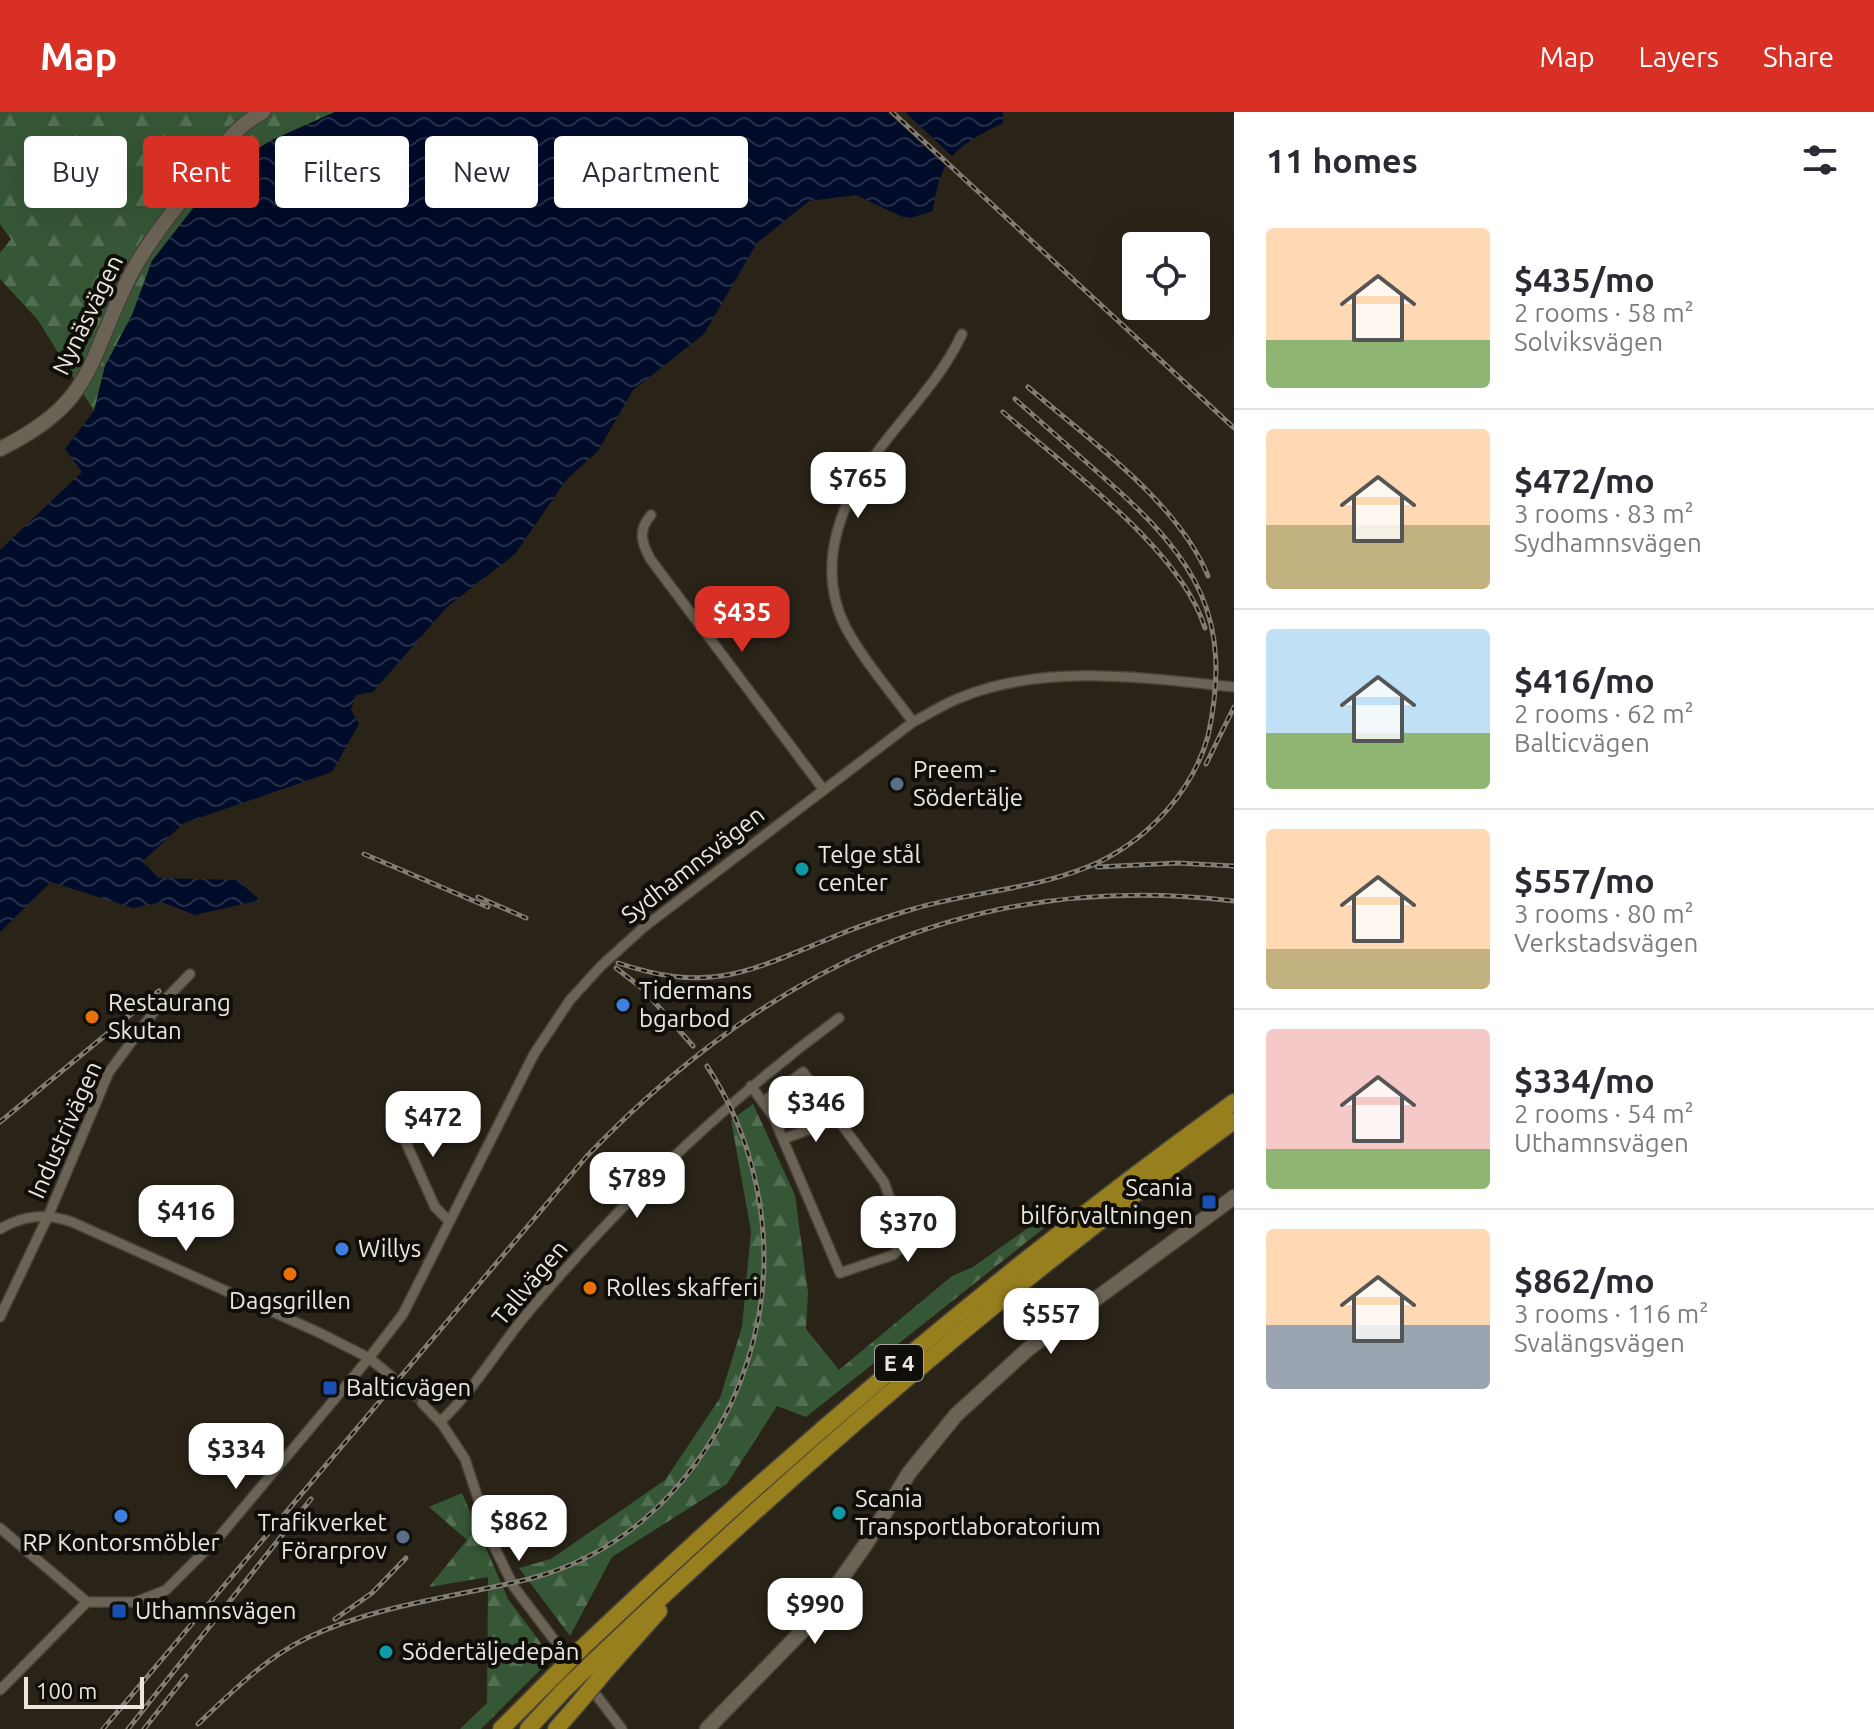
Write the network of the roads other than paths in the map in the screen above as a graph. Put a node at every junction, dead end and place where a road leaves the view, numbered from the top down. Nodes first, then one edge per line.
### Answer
1 (263, 112) edge
2 (962, 334) dead end
3 (0, 449) edge
4 (651, 515) dead end
5 (1234, 687) edge
6 (913, 722) junction
7 (823, 789) junction
8 (190, 974) dead end
9 (839, 1018) dead end
10 (751, 1086) junction
11 (763, 1102) junction
12 (1234, 1102) edge
13 (393, 1114) dead end
14 (837, 1119) junction
15 (1234, 1121) edge
16 (783, 1139) junction
17 (1234, 1197) edge
18 (49, 1214) junction
19 (449, 1221) junction
20 (0, 1229) edge
21 (0, 1317) edge
22 (369, 1358) junction
23 (391, 1376) tunnel mouth
24 (422, 1403) tunnel mouth
25 (440, 1422) junction
26 (2, 1532) edge
27 (87, 1602) junction
28 (593, 1661) junction
29 (558, 1684) junction
30 (0, 1690) edge
31 (501, 1729) edge
32 (528, 1729) edge
33 (556, 1729) edge
34 (622, 1729) edge
35 (707, 1729) edge

1 - 3 main road, Nynäsvägen
2 - 6 street
4 - 7 street
5 - 6 street, Sydhamnsvägen
6 - 7 street, Sydhamnsvägen
7 - 19 street, Sydhamnsvägen
8 - 18 street, Industrivägen
9 - 10 street, Tallvägen
10 - 11 street
10 - 25 street, Tallvägen
11 - 14 street
11 - 16 street
12 - 28 highway, E 4
13 - 19 street
14 - 16 street
14 - 16 street
15 - 28 highway, E 4
17 - 35 main road
18 - 20 street
18 - 21 street, Industrivägen
18 - 22 street
19 - 22 street, Sydhamnsvägen
22 - 23 street
22 - 27 street
24 - 25 street
25 - 34 street
26 - 27 street
27 - 30 street
28 - 29 highway, E 4, bridge
28 - 33 highway, bridge
29 - 31 highway, E 4
29 - 32 highway, E 4

